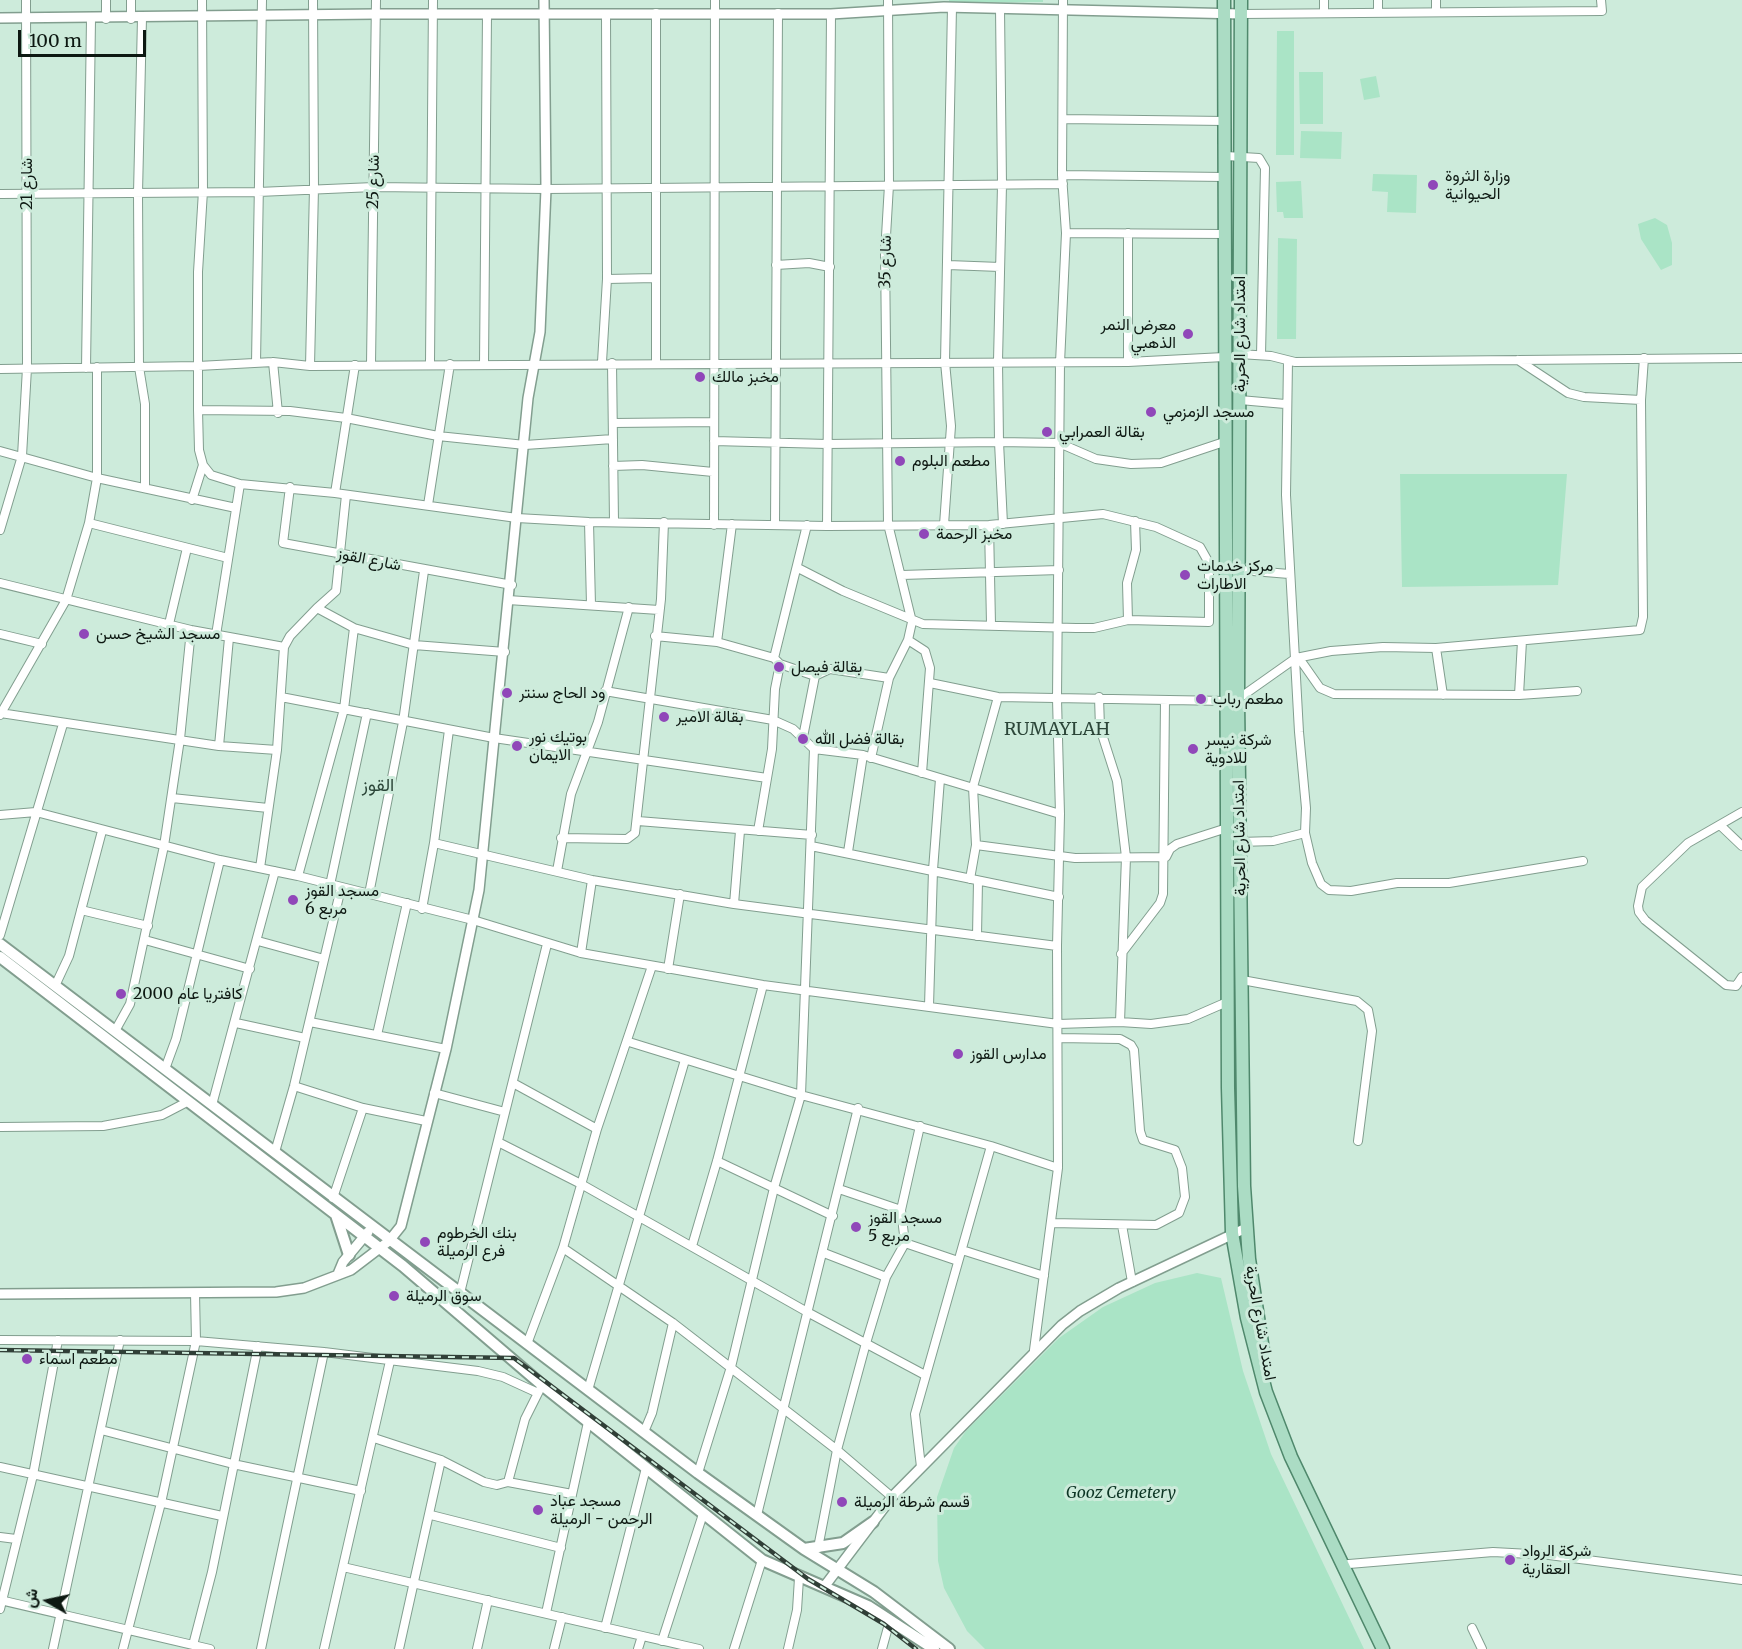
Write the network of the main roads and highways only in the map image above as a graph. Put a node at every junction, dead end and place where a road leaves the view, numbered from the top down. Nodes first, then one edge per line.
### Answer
1 (1224, 0) edge
2 (1241, 0) edge
3 (1226, 549) junction
4 (1240, 549) junction
5 (1232, 700) junction
6 (0, 944) edge
7 (0, 957) edge
8 (336, 1215) junction
9 (349, 1255) road end
10 (873, 1522) road end
11 (804, 1549) junction
12 (934, 1649) edge
13 (949, 1649) edge
14 (1383, 1649) edge
15 (1389, 1649) edge

1 - 3 main road, امتداد شارع الحرية
2 - 4 main road, امتداد شارع الحرية
3 - 4 main road
3 - 5 main road, امتداد شارع الحرية
4 - 5 main road, امتداد شارع الحرية
5 - 14 main road, امتداد شارع الحرية
5 - 15 main road, امتداد شارع الحرية
6 - 11 main road
7 - 8 main road
8 - 9 main road
8 - 12 main road
10 - 11 main road
11 - 13 main road

